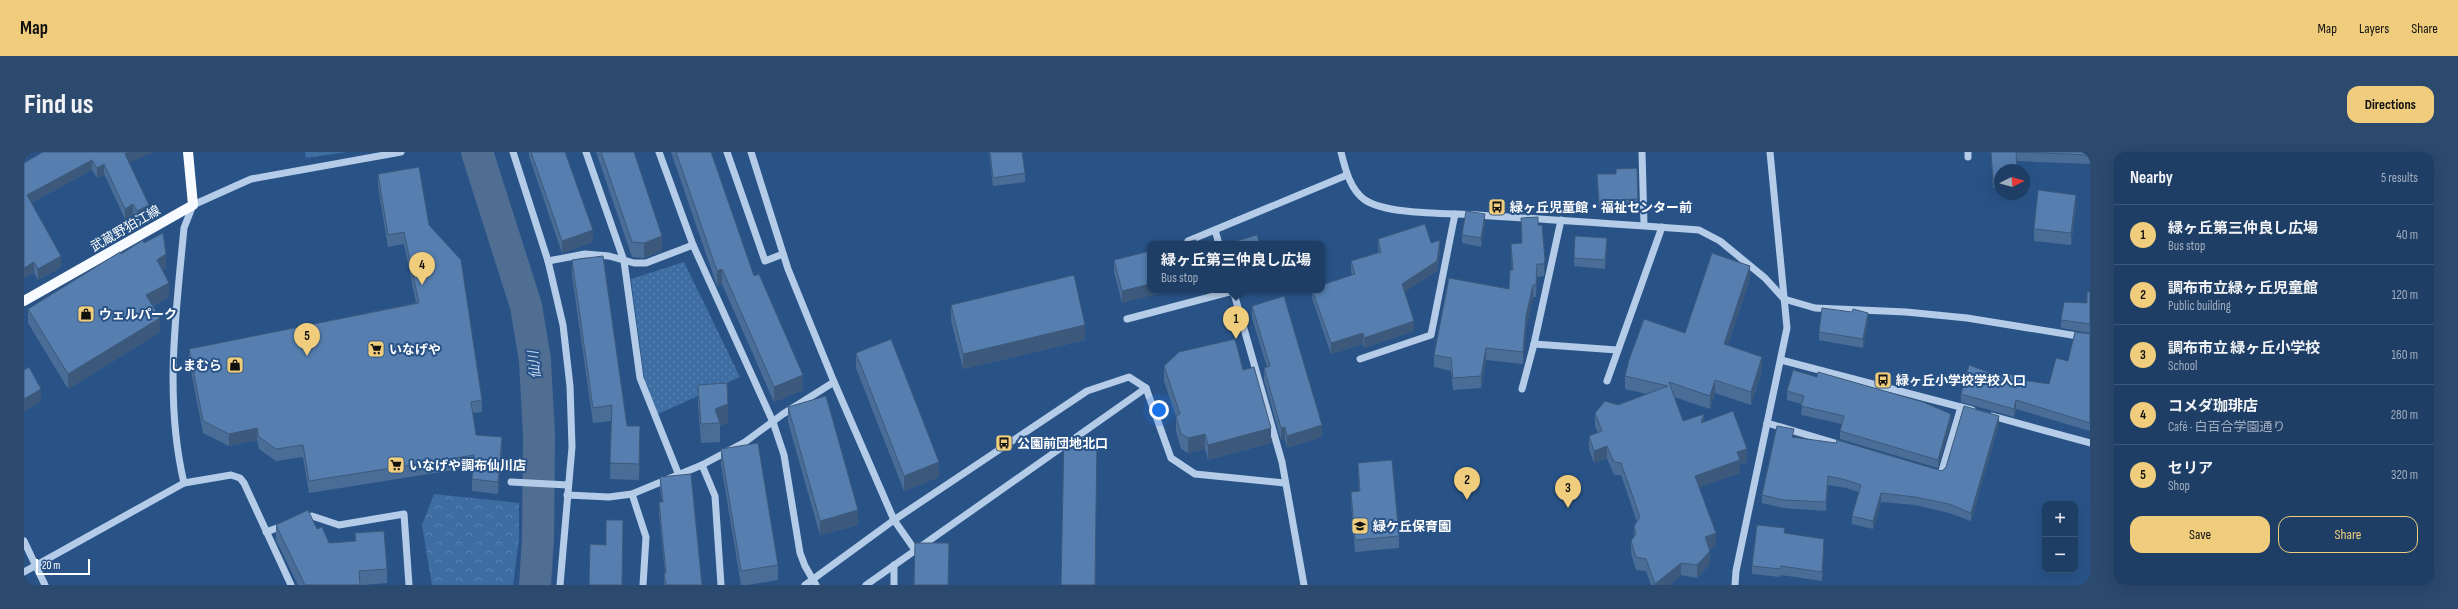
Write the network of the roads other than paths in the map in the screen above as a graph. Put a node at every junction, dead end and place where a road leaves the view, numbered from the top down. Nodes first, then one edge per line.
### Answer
1 (188, 152) edge
2 (401, 152) edge
3 (514, 152) edge
4 (586, 152) edge
5 (659, 152) edge
6 (727, 152) edge
7 (751, 152) edge
8 (1341, 152) edge
9 (1642, 152) edge
10 (1770, 152) edge
11 (370, 155) edge
12 (1347, 175) junction
13 (193, 205) junction
14 (1454, 214) junction
15 (1561, 220) junction
16 (1644, 225) junction
17 (1662, 227) junction
18 (1215, 230) junction
19 (1188, 241) edge
20 (1218, 241) edge
21 (693, 245) junction
22 (783, 254) junction
23 (548, 261) junction
24 (624, 261) junction
25 (1225, 293) edge
26 (1234, 293) edge
27 (1784, 299) junction
28 (24, 301) edge
29 (1126, 319) dead end
30 (2090, 338) edge
31 (1534, 344) junction
32 (1617, 350) junction
33 (1360, 360) dead end
34 (1781, 360) junction
35 (1607, 381) dead end
36 (834, 382) junction
37 (1146, 388) junction
38 (1522, 389) dead end
39 (1961, 407) junction
40 (1976, 412) edge
41 (1984, 414) edge
42 (773, 422) junction
43 (1767, 423) junction
44 (2090, 443) edge
45 (1850, 447) edge
46 (702, 465) junction
47 (1926, 470) edge
48 (678, 473) junction
49 (512, 482) dead end
50 (184, 483) junction
51 (1284, 483) junction
52 (568, 485) junction
53 (632, 494) junction
54 (567, 495) junction
55 (894, 520) junction
56 (266, 532) junction
57 (24, 541) edge
58 (915, 550) junction
59 (35, 565) junction
60 (894, 565) junction
61 (24, 572) edge
62 (814, 583) edge
63 (44, 585) edge
64 (291, 585) edge
65 (409, 585) edge
66 (560, 585) edge
67 (644, 585) edge
68 (721, 585) edge
69 (806, 585) edge
70 (866, 585) edge
71 (894, 585) edge
72 (1304, 585) edge
73 (1735, 585) edge

1 - 13 main road
2 - 11 street
3 - 23 street
4 - 24 street
5 - 21 street
6 - 22 street
7 - 22 street
8 - 12 street
9 - 16 street
10 - 27 street
11 - 13 street
12 - 14 street
12 - 18 street
13 - 28 main road, 武蔵野狛江線
13 - 50 street
14 - 15 street
14 - 33 street
15 - 16 street
15 - 31 street
16 - 17 street
17 - 27 street
17 - 32 street
18 - 19 street
18 - 20 street
21 - 24 street
21 - 42 street
22 - 36 street
23 - 24 street
23 - 52 street
24 - 48 street
25 - 29 street
26 - 51 street
27 - 30 street
27 - 34 street
31 - 32 street
31 - 38 street
32 - 35 street
34 - 39 street
34 - 43 street
36 - 42 street
36 - 55 street
37 - 51 street
37 - 55 street
37 - 58 street
39 - 40 street
39 - 47 street
41 - 44 street
42 - 46 street
42 - 62 street
43 - 45 street
43 - 73 street
46 - 48 street
46 - 68 street
48 - 53 street
49 - 52 street
50 - 56 street
50 - 59 street
51 - 72 street
52 - 54 street
53 - 54 street
53 - 67 street
54 - 66 street
55 - 58 street
55 - 62 street
56 - 64 street
56 - 65 street
57 - 59 street
58 - 60 street
59 - 61 street
59 - 63 street
60 - 70 street
60 - 71 street
62 - 69 street

